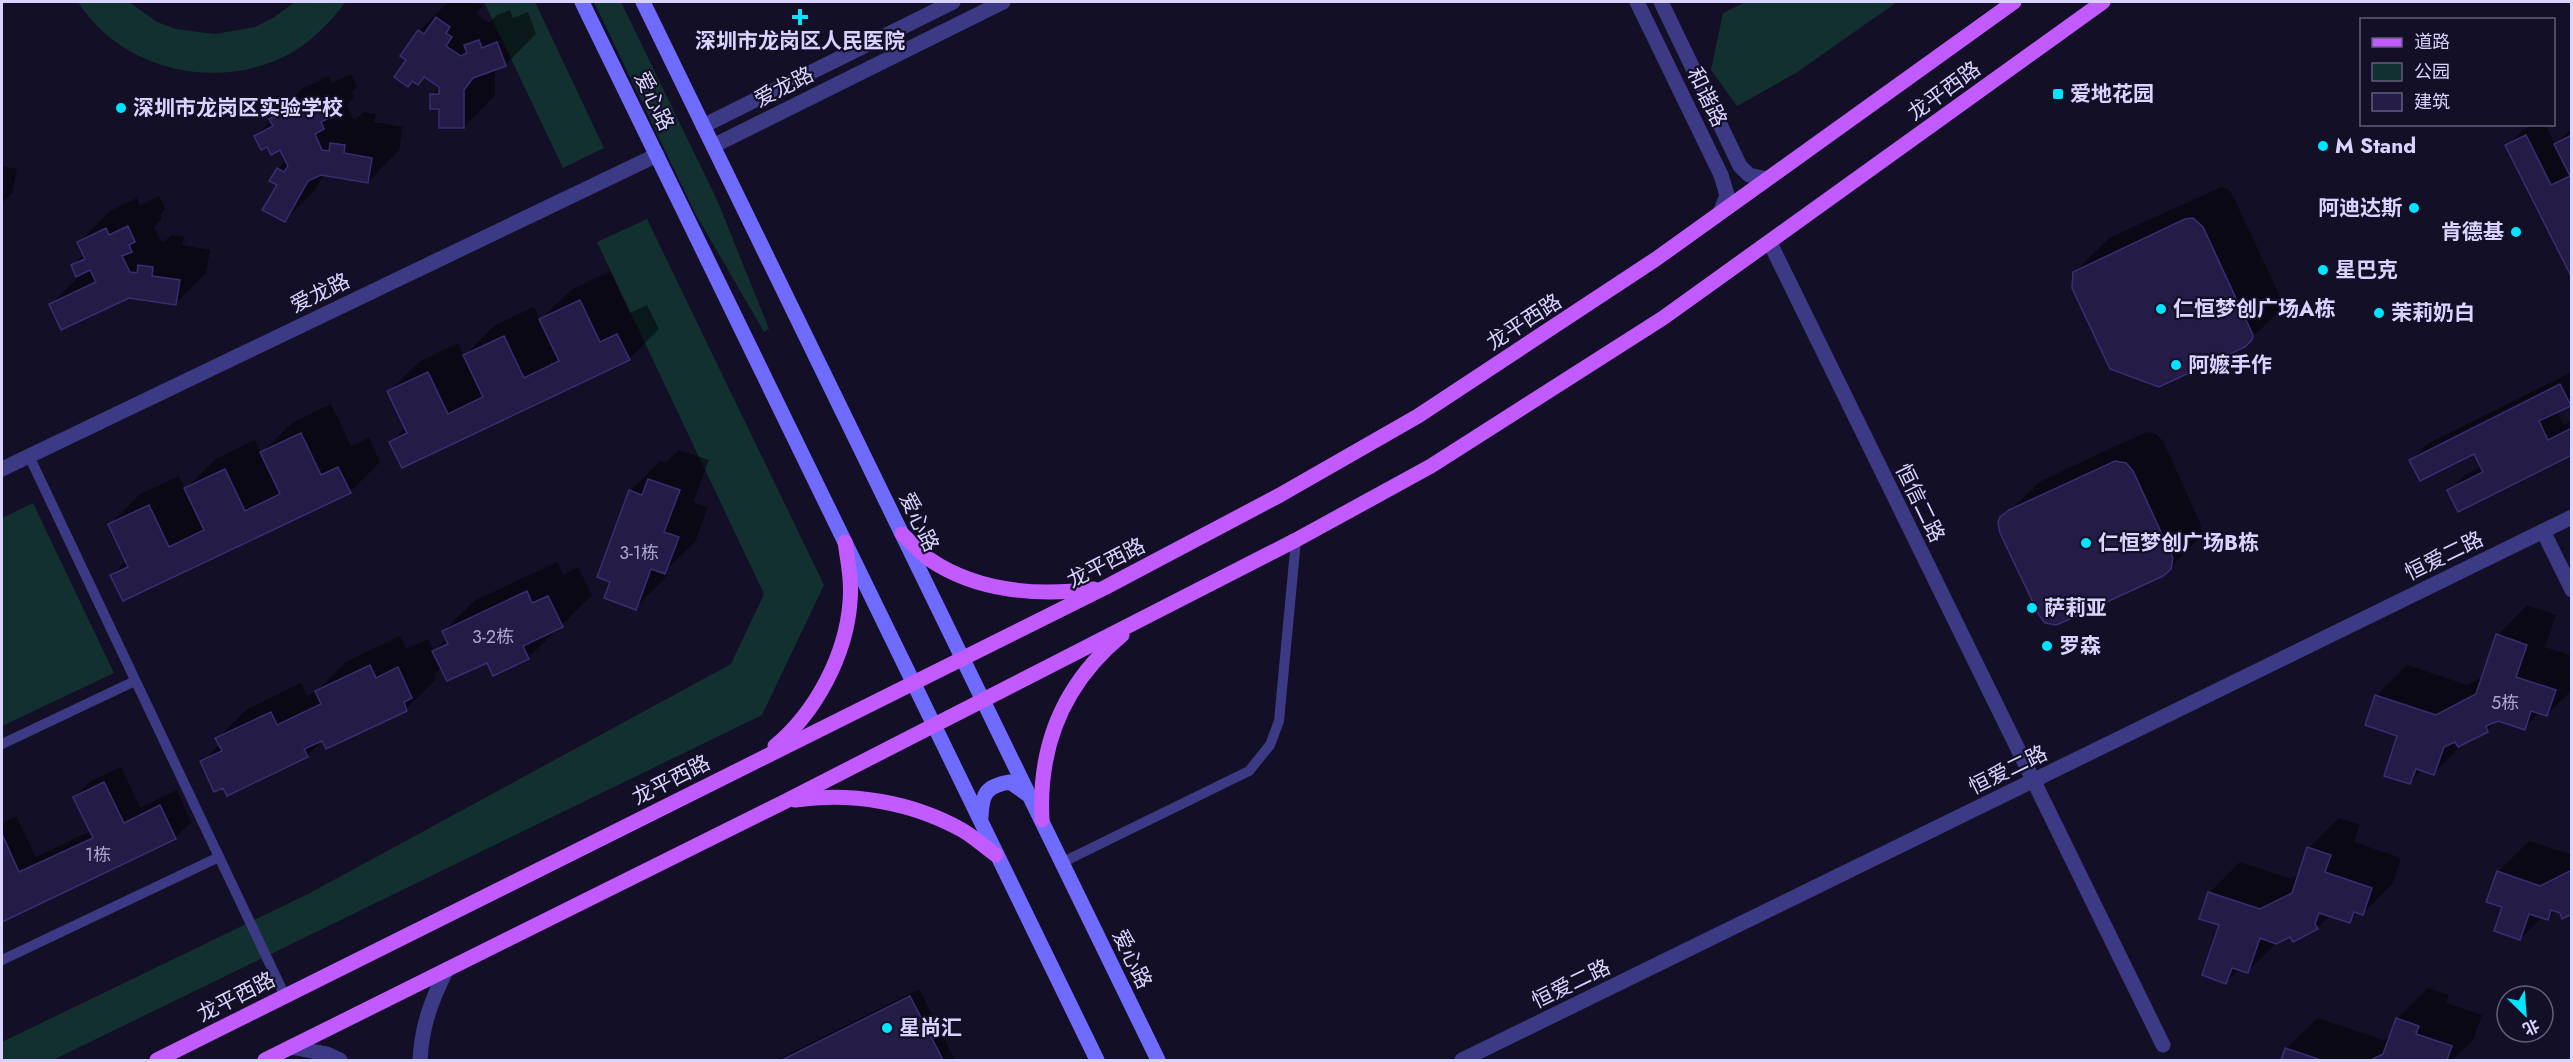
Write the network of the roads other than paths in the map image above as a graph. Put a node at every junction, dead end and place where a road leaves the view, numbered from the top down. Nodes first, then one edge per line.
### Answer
1 (582, 2) edge
2 (643, 2) edge
3 (953, 2) edge
4 (1003, 2) edge
5 (1637, 2) edge
6 (1661, 2) edge
7 (2014, 2) edge
8 (2103, 2) edge
9 (703, 126) junction
10 (713, 146) junction
11 (657, 155) junction
12 (1767, 179) junction
13 (1720, 213) junction
14 (1770, 243) junction
15 (29, 456) junction
16 (2, 469) edge
17 (2571, 517) edge
18 (2543, 531) junction
19 (902, 534) junction
20 (1296, 540) junction
21 (845, 542) junction
22 (1106, 587) junction
23 (2571, 590) edge
24 (1141, 619) junction
25 (962, 659) junction
26 (135, 681) junction
27 (914, 682) junction
28 (982, 700) junction
29 (935, 724) junction
30 (2, 744) edge
31 (759, 759) junction
32 (2033, 781) junction
33 (1030, 796) junction
34 (783, 802) junction
35 (980, 820) junction
36 (1042, 820) junction
37 (996, 855) junction
38 (219, 857) junction
39 (1061, 862) junction
40 (2, 960) edge
41 (447, 969) junction
42 (285, 996) junction
43 (2163, 1045) dead end
44 (291, 1047) junction
45 (157, 1060) edge
46 (265, 1060) edge
47 (340, 1060) edge
48 (420, 1060) edge
49 (1097, 1060) edge
50 (1158, 1060) edge
51 (1462, 1060) edge

1 - 11 street, 爱心路
2 - 9 street, 爱心路
3 - 9 street, 爱龙路
4 - 10 street, 爱龙路
5 - 13 street, 和谐路
6 - 12 street, 和谐路
7 - 12 main road, 龙平西路
8 - 14 main road, 龙平西路
9 - 10 street, 爱心路
10 - 19 street, 爱心路
11 - 15 street, 爱龙路
11 - 21 street, 爱心路
12 - 13 main road, 龙平西路
13 - 22 main road, 龙平西路
14 - 20 main road, 龙平西路
14 - 32 street, 恒信二路
15 - 16 street, 爱龙路
15 - 26 lane
17 - 18 street, 恒爱二路
18 - 23 street
18 - 32 street, 恒爱二路
19 - 22 main road
19 - 25 street, 爱心路
20 - 24 main road, 龙平西路
20 - 39 lane
21 - 27 street, 爱心路
21 - 31 main road
22 - 25 main road, 龙平西路
24 - 28 main road, 龙平西路
24 - 36 main road
25 - 27 main road, 龙平西路
25 - 28 street, 爱心路
26 - 30 lane
26 - 38 lane
27 - 29 street, 爱心路
27 - 31 main road, 龙平西路
28 - 29 main road, 龙平西路
28 - 33 street, 爱心路
29 - 34 main road, 龙平西路
29 - 35 street, 爱心路
31 - 42 main road, 龙平西路
32 - 43 street, 恒信二路
32 - 51 street, 恒爱二路
33 - 35 street
33 - 36 street, 爱心路
34 - 37 main road
34 - 41 main road, 龙平西路
35 - 37 street, 爱心路
36 - 39 street, 爱心路
37 - 49 street, 爱心路
38 - 40 lane
38 - 42 lane
39 - 50 street, 爱心路
41 - 44 main road, 龙平西路
41 - 48 street
42 - 45 main road, 龙平西路
44 - 46 main road, 龙平西路
44 - 47 street

